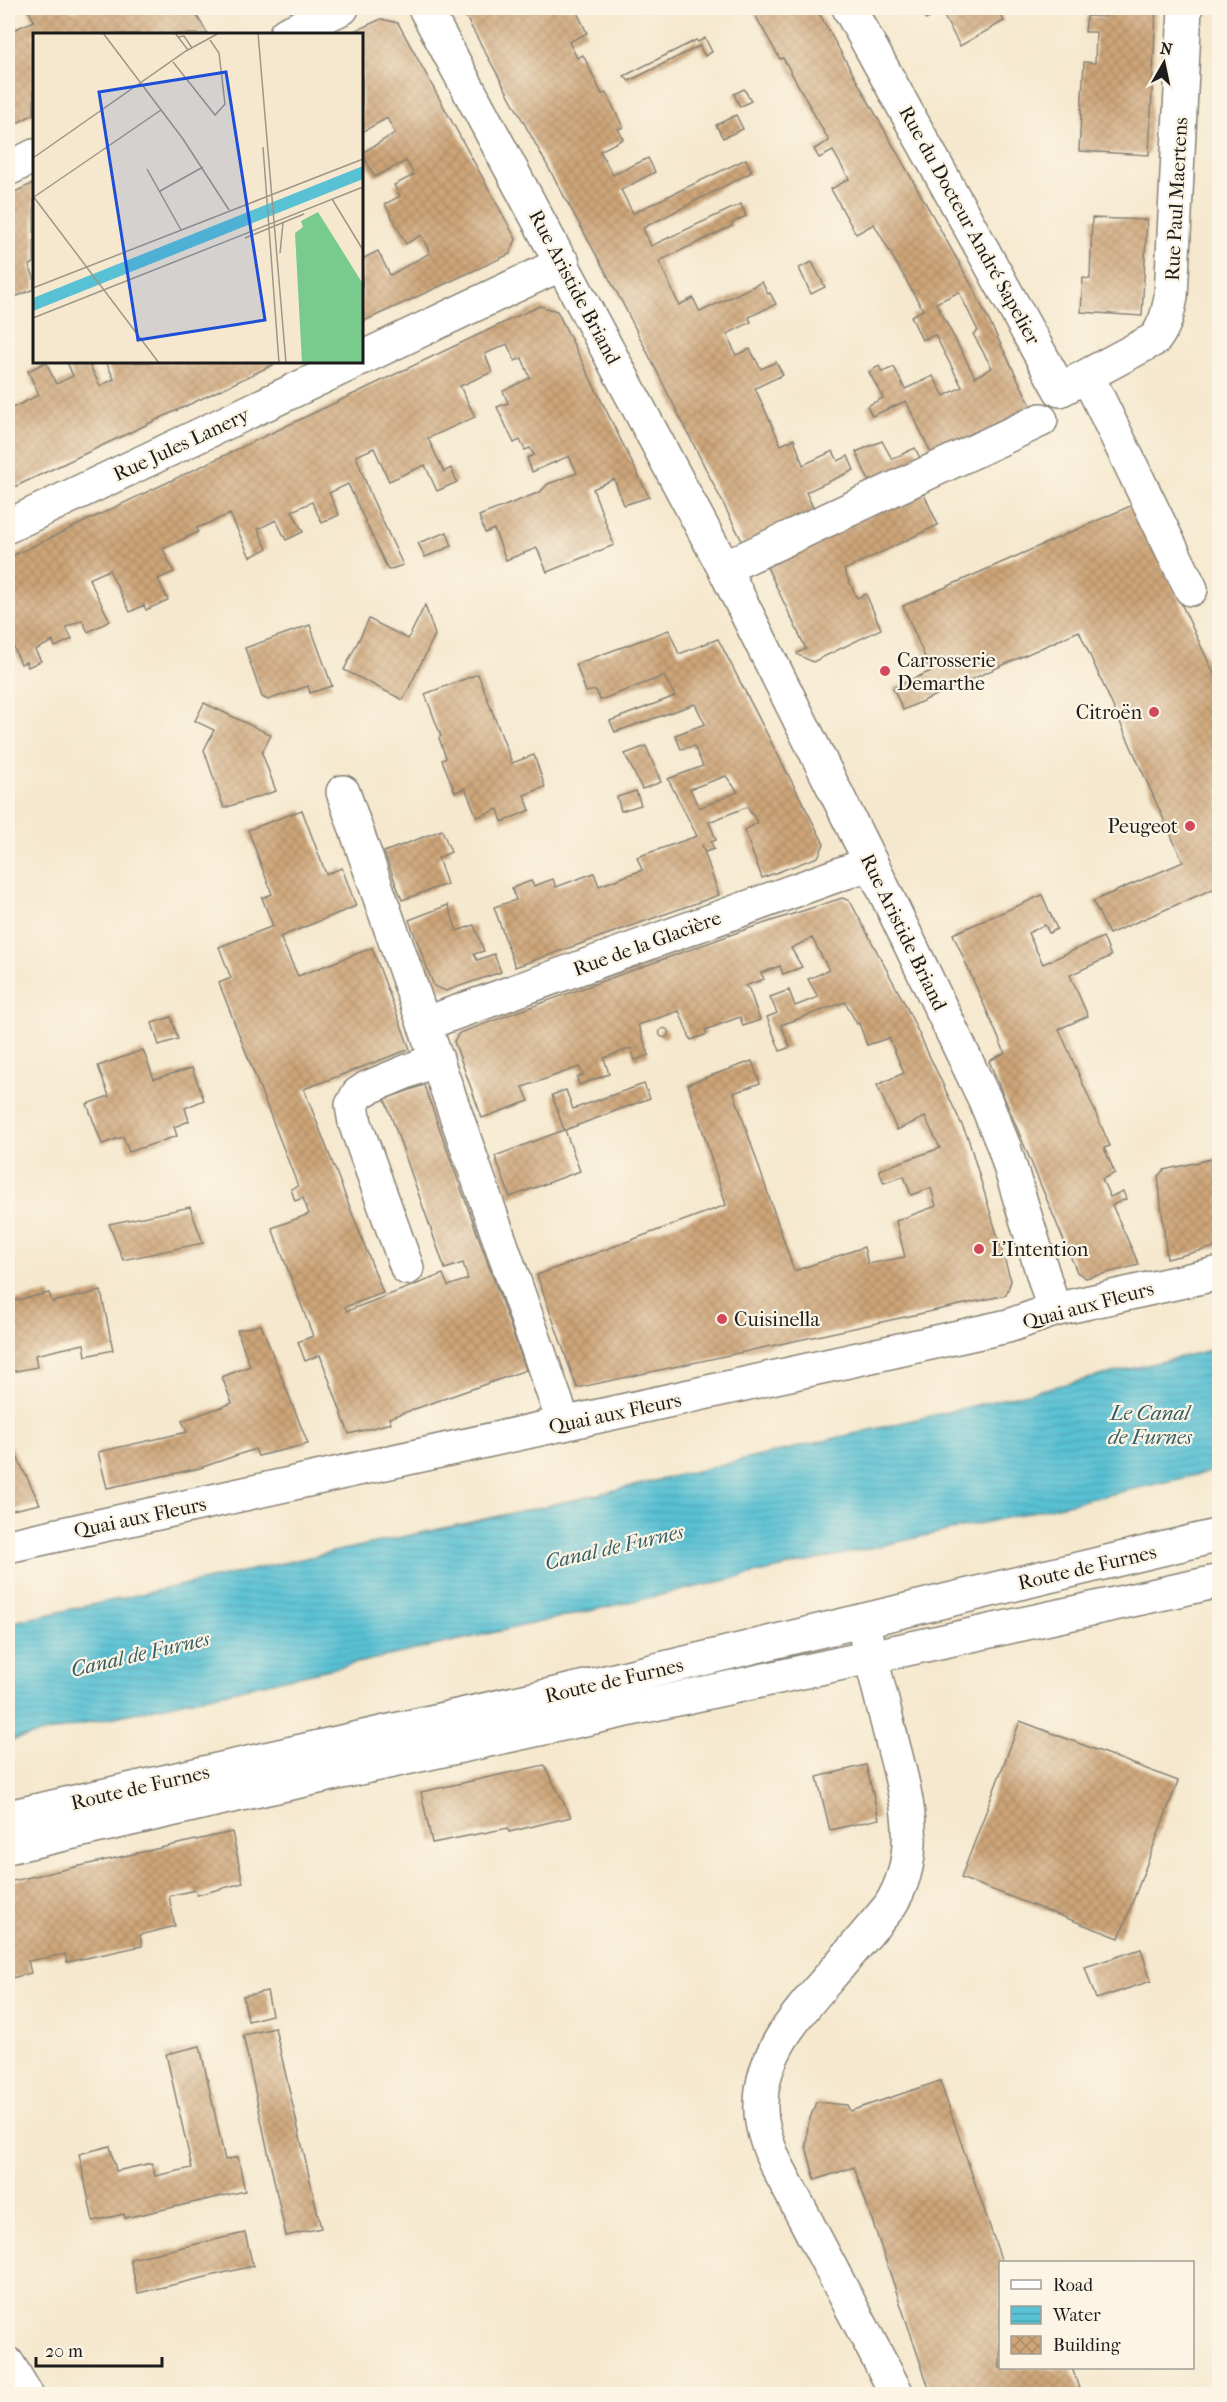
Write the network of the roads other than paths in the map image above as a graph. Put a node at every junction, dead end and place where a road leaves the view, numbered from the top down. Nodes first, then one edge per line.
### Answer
1 (342, 8) edge
2 (425, 8) edge
3 (849, 8) edge
4 (1185, 8) edge
5 (288, 33) edge
6 (33, 156) edge
7 (8, 168) edge
8 (563, 263) junction
9 (363, 358) edge
10 (352, 363) edge
11 (1087, 376) junction
12 (1041, 420) dead end
13 (8, 526) edge
14 (724, 568) junction
15 (1191, 589) dead end
16 (343, 792) dead end
17 (871, 863) junction
18 (424, 1024) junction
19 (437, 1059) junction
20 (407, 1268) dead end
21 (1220, 1273) edge
22 (1054, 1310) junction
23 (564, 1424) junction
24 (1220, 1535) edge
25 (8, 1546) edge
26 (1220, 1581) edge
27 (862, 1621) junction
28 (870, 1656) junction
29 (8, 1817) edge
30 (8, 1847) edge
31 (8, 2364) edge
32 (26, 2394) edge
33 (897, 2394) edge

1 - 5 street
2 - 8 street, Rue Aristide Briand
3 - 11 street, Rue du Docteur André Sapelier
4 - 11 street, Rue Paul Maertens
6 - 7 street
8 - 9 street
8 - 14 street, Rue Aristide Briand
10 - 13 street, Rue Jules Lanery
11 - 15 street, Rue du Docteur André Sapelier
12 - 14 street
14 - 17 street, Rue Aristide Briand
16 - 18 street
17 - 18 street, Rue de la Glacière
17 - 22 street, Rue Aristide Briand
18 - 19 street
19 - 20 street
19 - 23 street
21 - 22 street, Quai aux Fleurs
22 - 23 street, Quai aux Fleurs
23 - 25 street, Quai aux Fleurs
24 - 27 street, Route de Furnes
26 - 28 street, Route de Furnes
27 - 28 street
27 - 29 street, Route de Furnes
28 - 30 street, Route de Furnes
28 - 33 street
31 - 32 street

